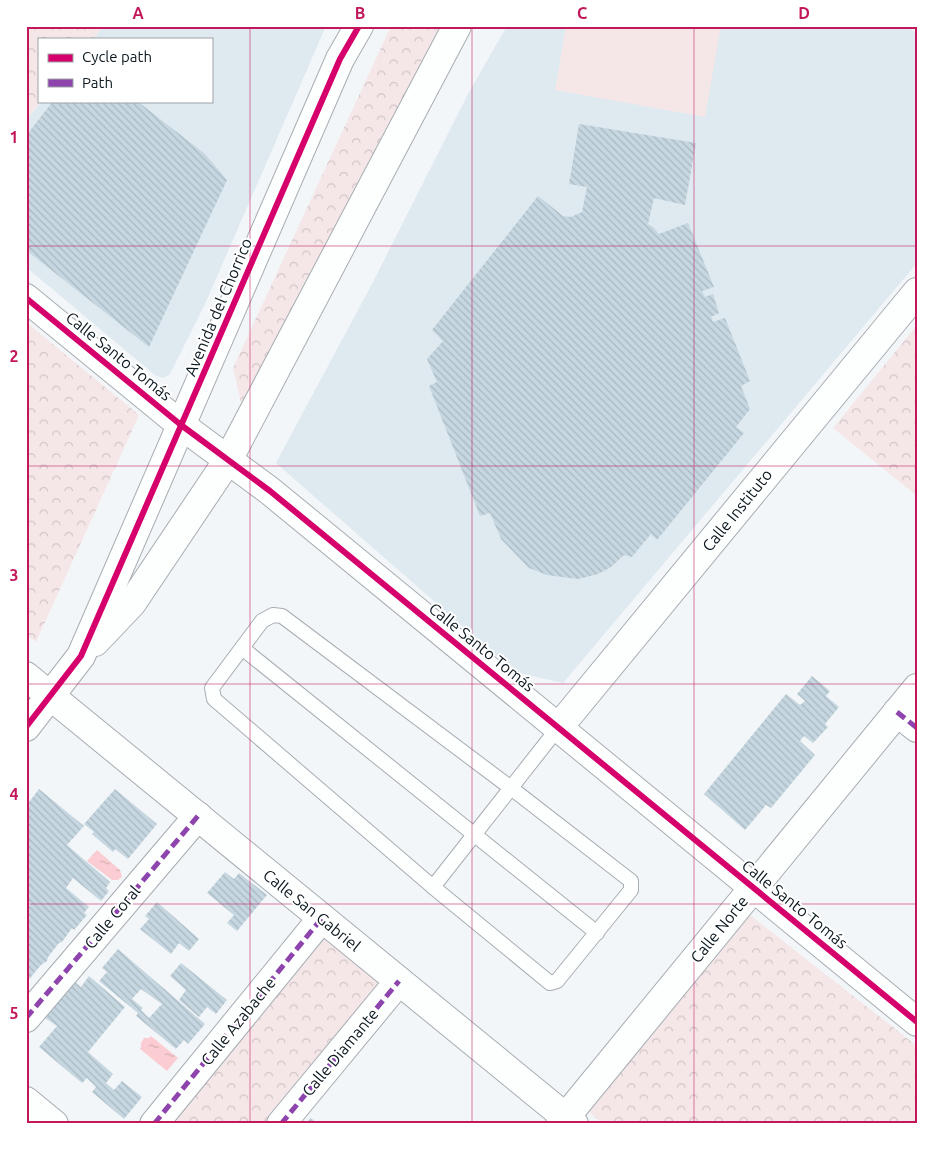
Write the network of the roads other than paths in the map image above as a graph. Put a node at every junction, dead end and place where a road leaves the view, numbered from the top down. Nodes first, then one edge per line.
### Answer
1 (360, 26) edge
2 (457, 26) edge
3 (917, 292) edge
4 (26, 298) edge
5 (181, 425) junction
6 (228, 460) junction
7 (242, 648) junction
8 (82, 656) junction
9 (26, 676) edge
10 (917, 688) edge
11 (50, 696) junction
12 (907, 720) edge
13 (26, 727) edge
14 (558, 728) junction
15 (511, 788) junction
16 (198, 816) junction
17 (474, 835) junction
18 (433, 887) junction
19 (753, 888) junction
20 (322, 918) junction
21 (597, 932) junction
22 (399, 981) junction
23 (26, 1018) edge
24 (917, 1022) edge
25 (26, 1101) edge
26 (566, 1121) edge
27 (54, 1124) edge
28 (154, 1124) edge
29 (281, 1124) edge

1 - 5 street, Avenida del Chorrico
2 - 6 street
3 - 14 street, Calle Instituto
4 - 5 street, Calle Santo Tomás
5 - 6 street, Calle Santo Tomás
5 - 8 street, Avenida del Chorrico
6 - 8 street
6 - 14 street, Calle Santo Tomás
7 - 15 lane
7 - 17 lane
7 - 18 lane
8 - 11 street, Avenida del Chorrico
9 - 11 street, Calle San Gabriel
10 - 12 street, Calle Norte
11 - 13 street, Avenida del Chorrico
11 - 16 street, Calle San Gabriel
12 - 19 street, Calle Norte
14 - 15 lane
14 - 19 street, Calle Santo Tomás
15 - 17 lane
15 - 21 lane
16 - 20 street, Calle San Gabriel
16 - 23 street, Calle Coral
17 - 18 lane
17 - 21 lane
18 - 21 lane
19 - 24 street, Calle Santo Tomás
19 - 26 street, Calle Norte
20 - 22 street, Calle San Gabriel
20 - 28 street, Calle Azabache
22 - 26 street, Calle San Gabriel
22 - 29 street, Calle Diamante
25 - 27 street

